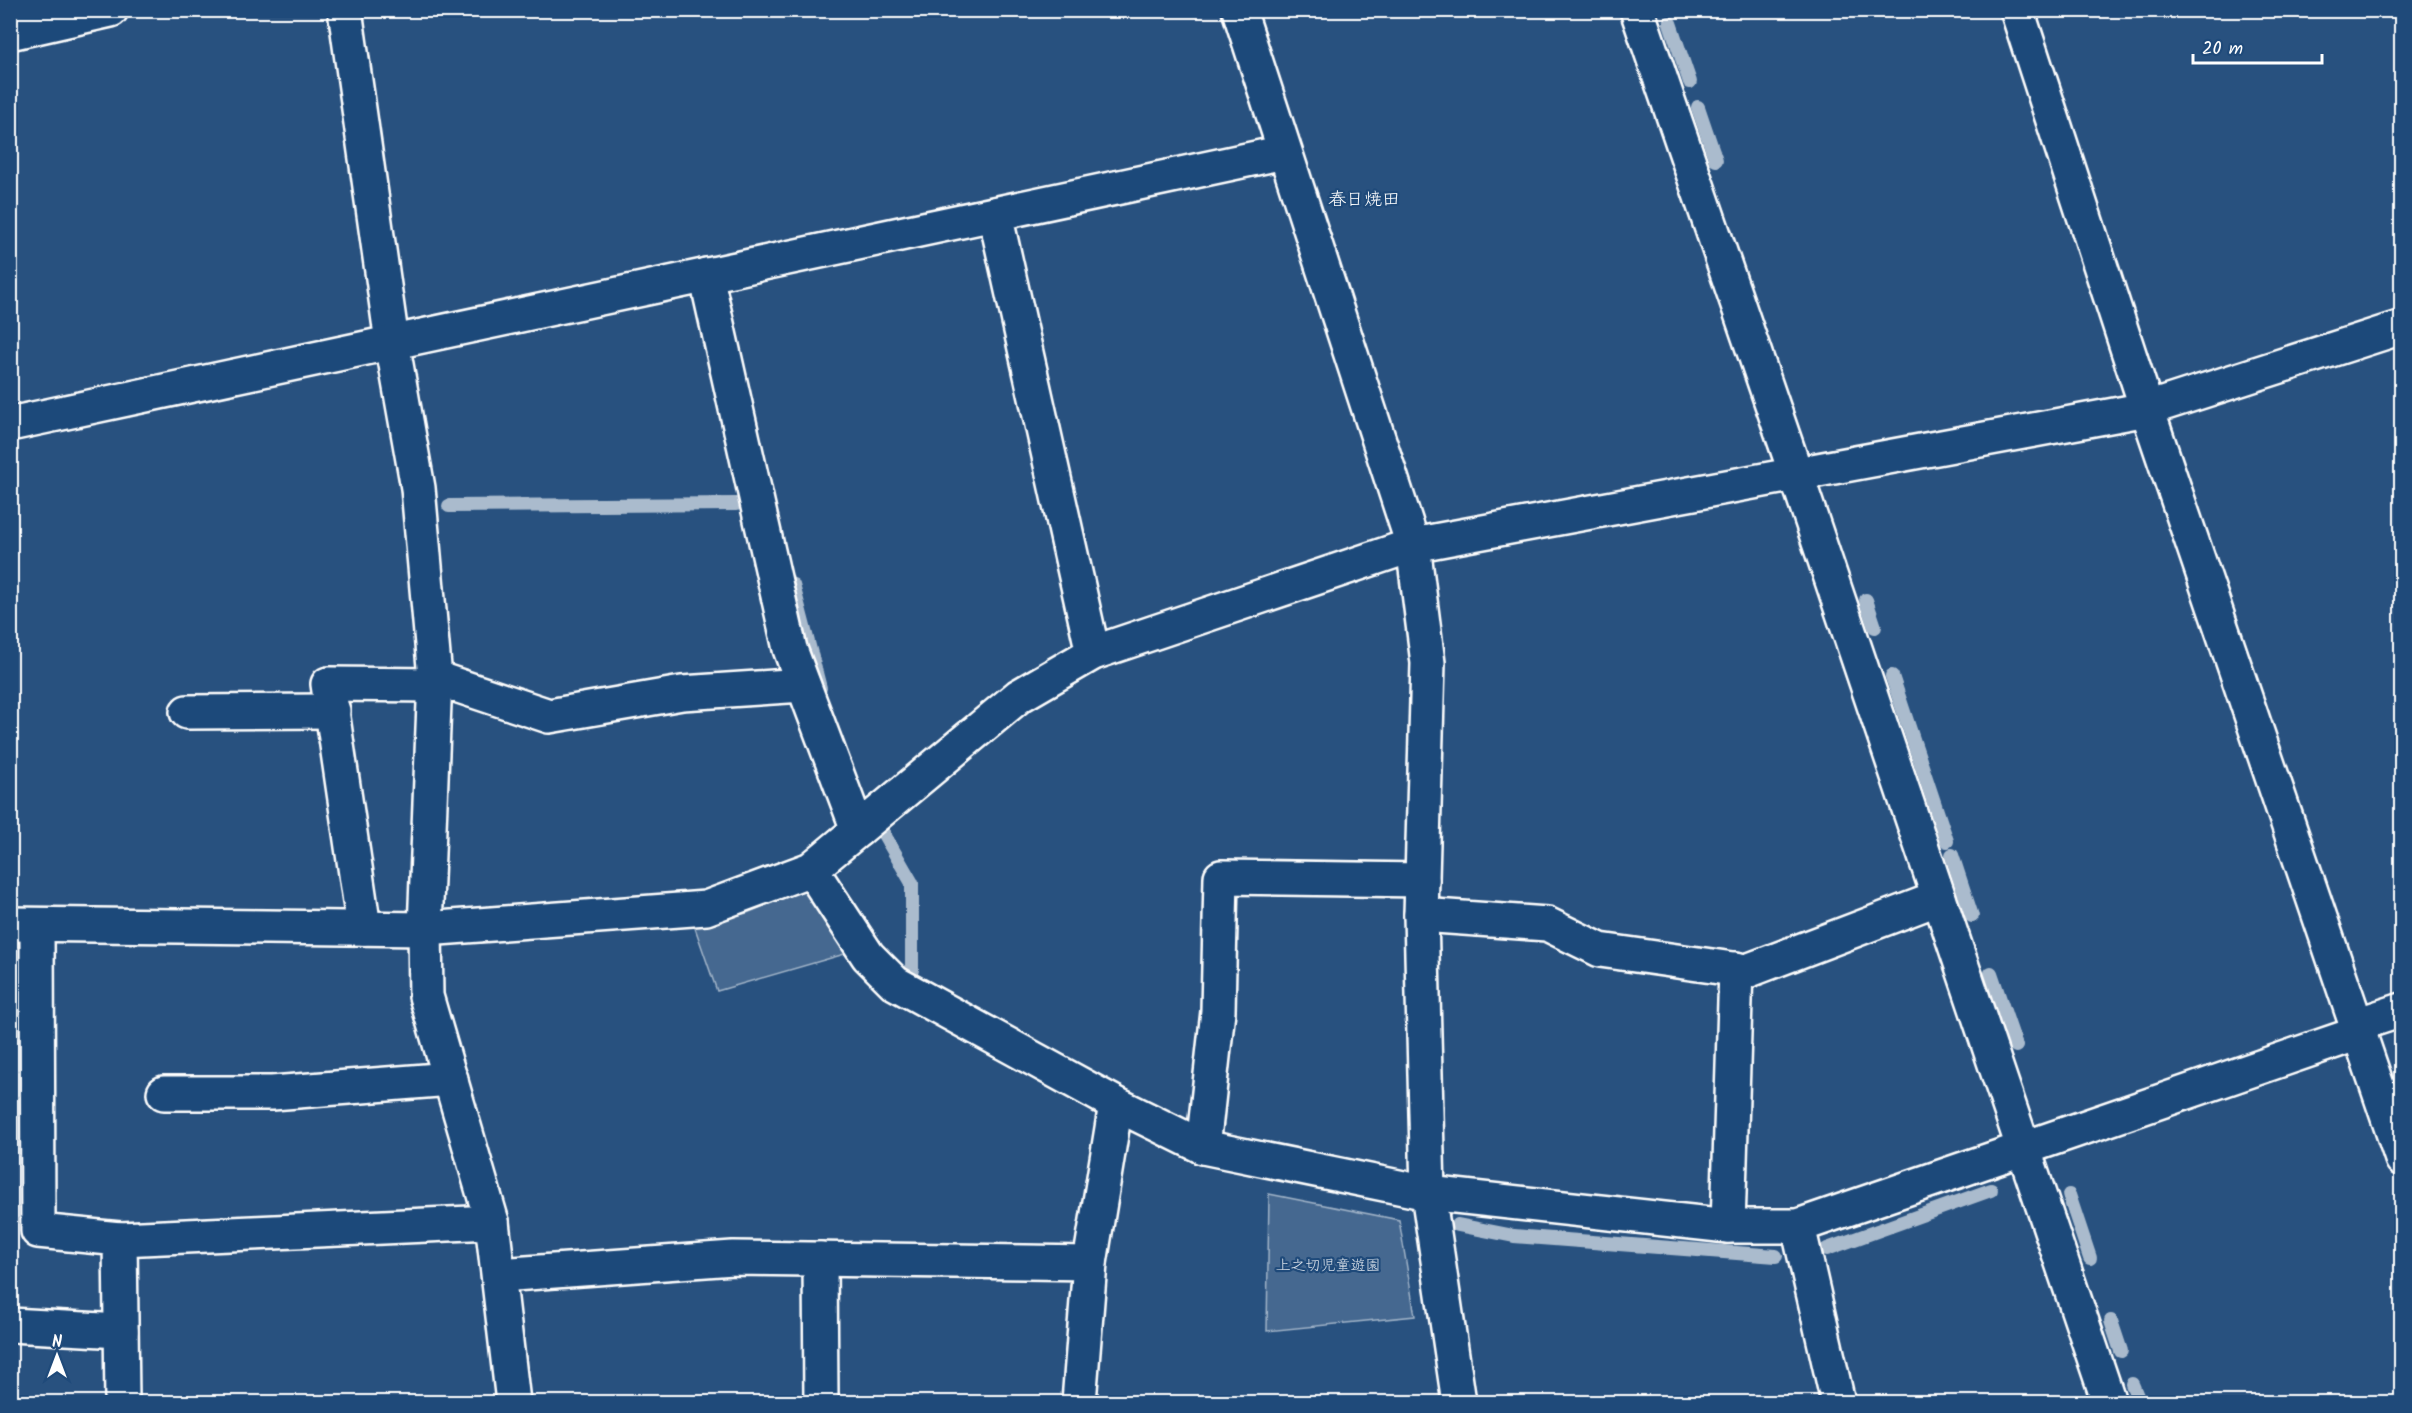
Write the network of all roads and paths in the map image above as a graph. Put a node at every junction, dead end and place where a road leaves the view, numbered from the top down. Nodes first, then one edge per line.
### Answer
1 (111, 10) edge
2 (345, 10) edge
3 (1239, 10) edge
4 (1637, 10) edge
5 (2017, 10) edge
6 (10, 33) edge
7 (1284, 152) junction
8 (995, 214) junction
9 (706, 275) junction
10 (2402, 327) edge
11 (393, 342) junction
12 (2147, 409) junction
13 (10, 424) edge
14 (1796, 474) junction
15 (1413, 545) junction
16 (1093, 653) junction
17 (435, 682) junction
18 (803, 685) junction
19 (333, 711) junction
20 (188, 712) dead end
21 (858, 830) junction
22 (811, 869) junction
23 (1422, 880) junction
24 (1939, 898) junction
25 (1421, 915) junction
26 (24, 925) edge
27 (364, 928) junction
28 (425, 929) junction
29 (1736, 969) junction
30 (2402, 1010) edge
31 (2357, 1029) junction
32 (451, 1079) junction
33 (164, 1093) dead end
34 (1116, 1104) junction
35 (1203, 1147) junction
36 (2023, 1149) junction
37 (2402, 1160) edge
38 (1428, 1192) junction
39 (492, 1222) junction
40 (1728, 1226) junction
41 (1798, 1226) junction
42 (120, 1239) junction
43 (820, 1259) junction
44 (1090, 1263) junction
45 (499, 1275) junction
46 (10, 1325) edge
47 (121, 1331) junction
48 (122, 1402) edge
49 (513, 1402) edge
50 (821, 1402) edge
51 (1080, 1402) edge
52 (1459, 1402) edge
53 (1838, 1402) edge
54 (2109, 1402) edge

1 - 6 street
2 - 11 street
3 - 7 street
4 - 14 street
5 - 12 street
7 - 8 street
7 - 15 street
8 - 9 street
8 - 16 street
9 - 11 street
9 - 18 street
10 - 12 street
11 - 13 street
11 - 17 street
12 - 14 street
12 - 31 street
14 - 15 street
14 - 24 street
15 - 16 street
15 - 23 street
16 - 21 street
17 - 18 street
17 - 19 street
17 - 28 street
18 - 21 street
19 - 20 street
19 - 27 street
21 - 22 street
22 - 28 street
22 - 34 street
23 - 25 street
23 - 35 street
24 - 29 street
24 - 36 street
25 - 29 street
25 - 38 street
26 - 27 street
26 - 42 street
27 - 28 street
28 - 32 street
29 - 40 street
30 - 31 street
31 - 36 street
31 - 37 street
32 - 33 street
32 - 39 street
34 - 35 street
34 - 44 street
35 - 38 street
36 - 41 street
36 - 54 street
38 - 40 street
38 - 52 street
39 - 42 street
39 - 45 street
40 - 41 street
41 - 53 street
42 - 47 street
43 - 44 street
43 - 45 street
43 - 50 street
44 - 51 street
45 - 49 street
46 - 47 street
47 - 48 street

